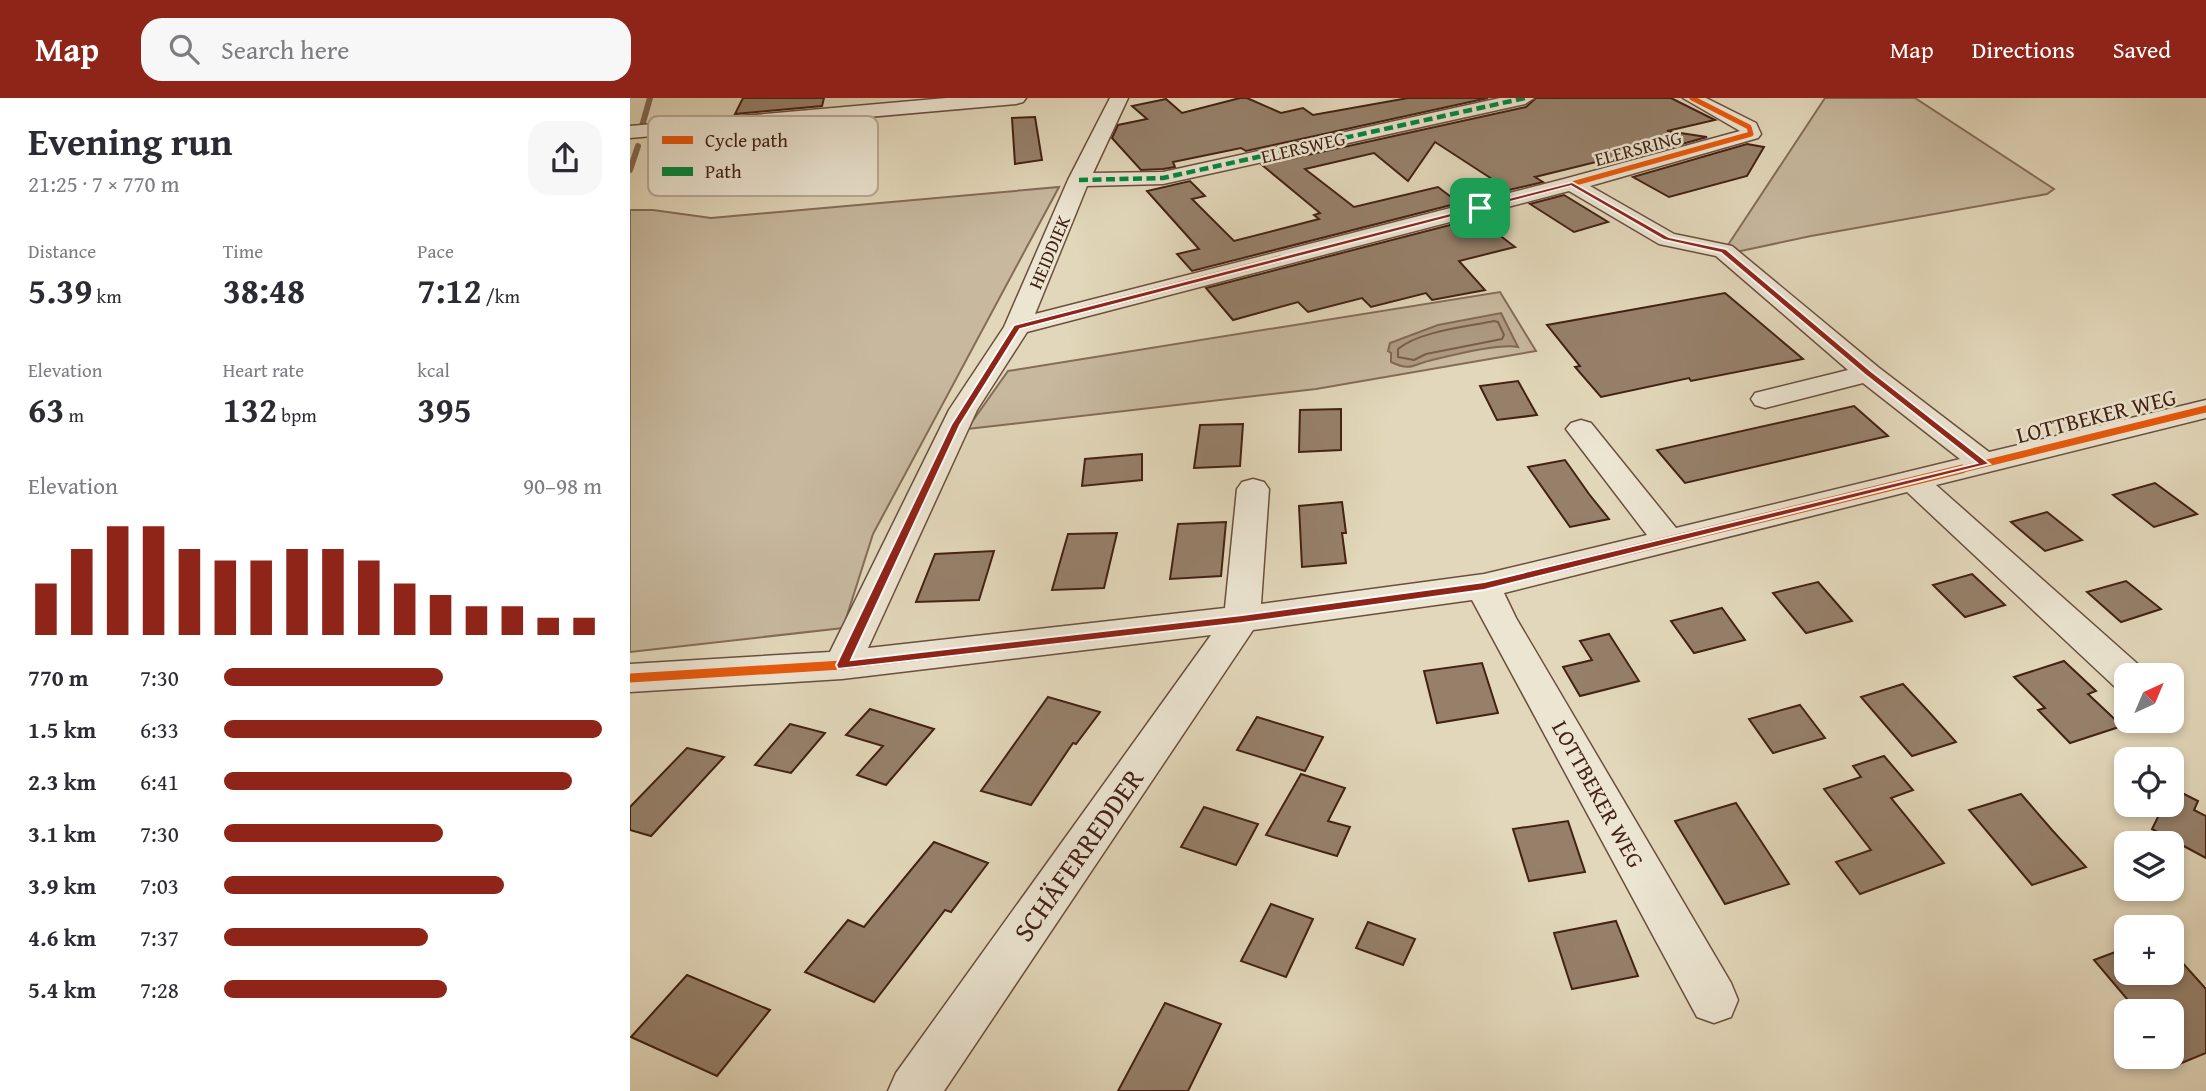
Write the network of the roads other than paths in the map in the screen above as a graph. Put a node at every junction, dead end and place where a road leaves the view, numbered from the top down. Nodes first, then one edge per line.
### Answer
1 (1016, 98) edge
2 (1119, 98) edge
3 (1525, 98) edge
4 (1692, 98) edge
5 (812, 116) edge
6 (648, 130) edge
7 (630, 132) edge
8 (1079, 180) junction
9 (1572, 184) junction
10 (1017, 327) junction
11 (1868, 373) junction
12 (1765, 399) dead end
13 (2206, 409) edge
14 (1581, 429) dead end
15 (1985, 464) junction
16 (1914, 482) junction
17 (1254, 489) dead end
18 (1668, 540) junction
19 (1484, 586) junction
20 (1242, 619) junction
21 (2114, 664) edge
22 (842, 665) junction
23 (630, 678) edge
24 (1714, 1000) dead end
25 (914, 1091) edge

1 - 5 street
2 - 8 street, HEIDDIEK
3 - 8 street, ELERSWEG
4 - 9 street, ELERSRING
6 - 7 street
8 - 10 street, HEIDDIEK
9 - 10 street, ELERSRING
9 - 11 street
10 - 22 street, HEIDDIEK
11 - 12 street
11 - 15 street
13 - 15 street, LOTTBEKER WEG
14 - 18 street
15 - 16 street, LOTTBEKER WEG
16 - 18 street, LOTTBEKER WEG
16 - 21 street
17 - 20 street
18 - 19 street, LOTTBEKER WEG
19 - 20 street, LOTTBEKER WEG
19 - 24 street, LOTTBEKER WEG
20 - 22 street, LOTTBEKER WEG
20 - 25 street, SCHÄFERREDDER
22 - 23 street, LOTTBEKER WEG

